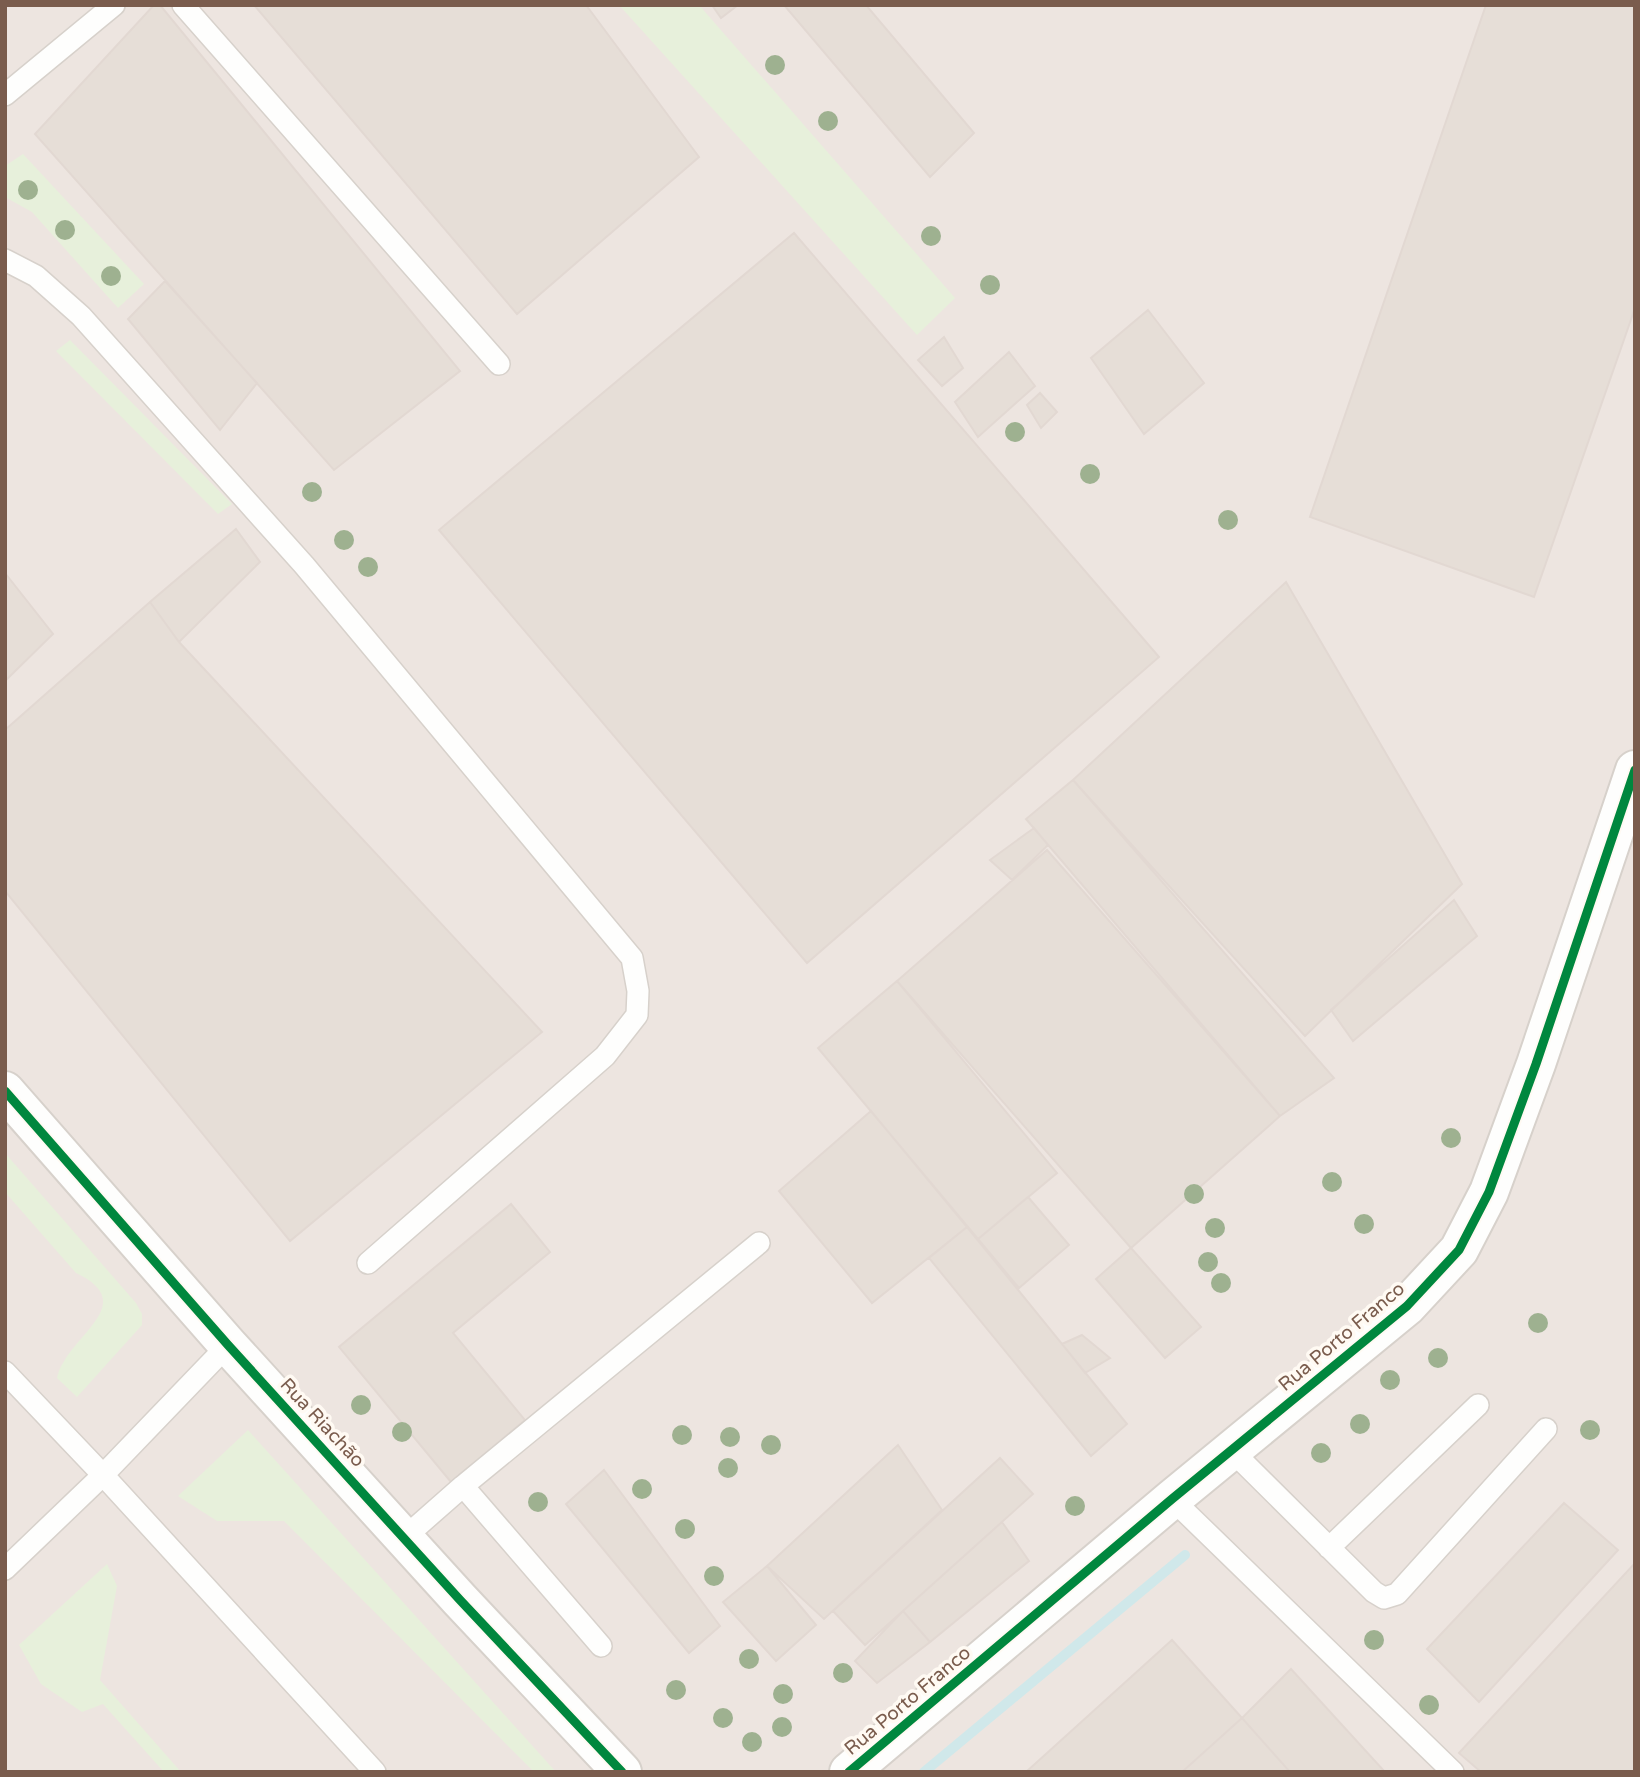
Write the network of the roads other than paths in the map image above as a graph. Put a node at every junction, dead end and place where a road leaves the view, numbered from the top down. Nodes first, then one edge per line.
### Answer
1 (114, 5) edge
2 (183, 5) edge
3 (5, 94) edge
4 (5, 260) edge
5 (499, 364) dead end
6 (1635, 770) edge
7 (5, 1091) edge
8 (759, 1243) dead end
9 (368, 1263) dead end
10 (228, 1345) junction
11 (5, 1372) edge
12 (1478, 1405) dead end
13 (1546, 1429) dead end
14 (1231, 1450) junction
15 (103, 1475) junction
16 (463, 1486) junction
17 (1172, 1499) junction
18 (405, 1537) junction
19 (1329, 1548) junction
20 (5, 1569) edge
21 (601, 1646) dead end
22 (375, 1772) edge
23 (622, 1772) edge
24 (849, 1772) edge
25 (1453, 1772) edge

1 - 3 lane
2 - 5 lane
4 - 9 lane
6 - 14 street, Rua Porto Franco
7 - 10 street, Rua Riachão
8 - 16 lane
10 - 15 lane
10 - 18 street, Rua Riachão
11 - 15 lane
12 - 19 lane
13 - 19 lane
14 - 17 street, Rua Porto Franco
14 - 19 lane
15 - 20 lane
15 - 22 lane
16 - 18 lane
16 - 21 lane
17 - 24 street, Rua Porto Franco
17 - 25 lane
18 - 23 street, Rua Riachão

